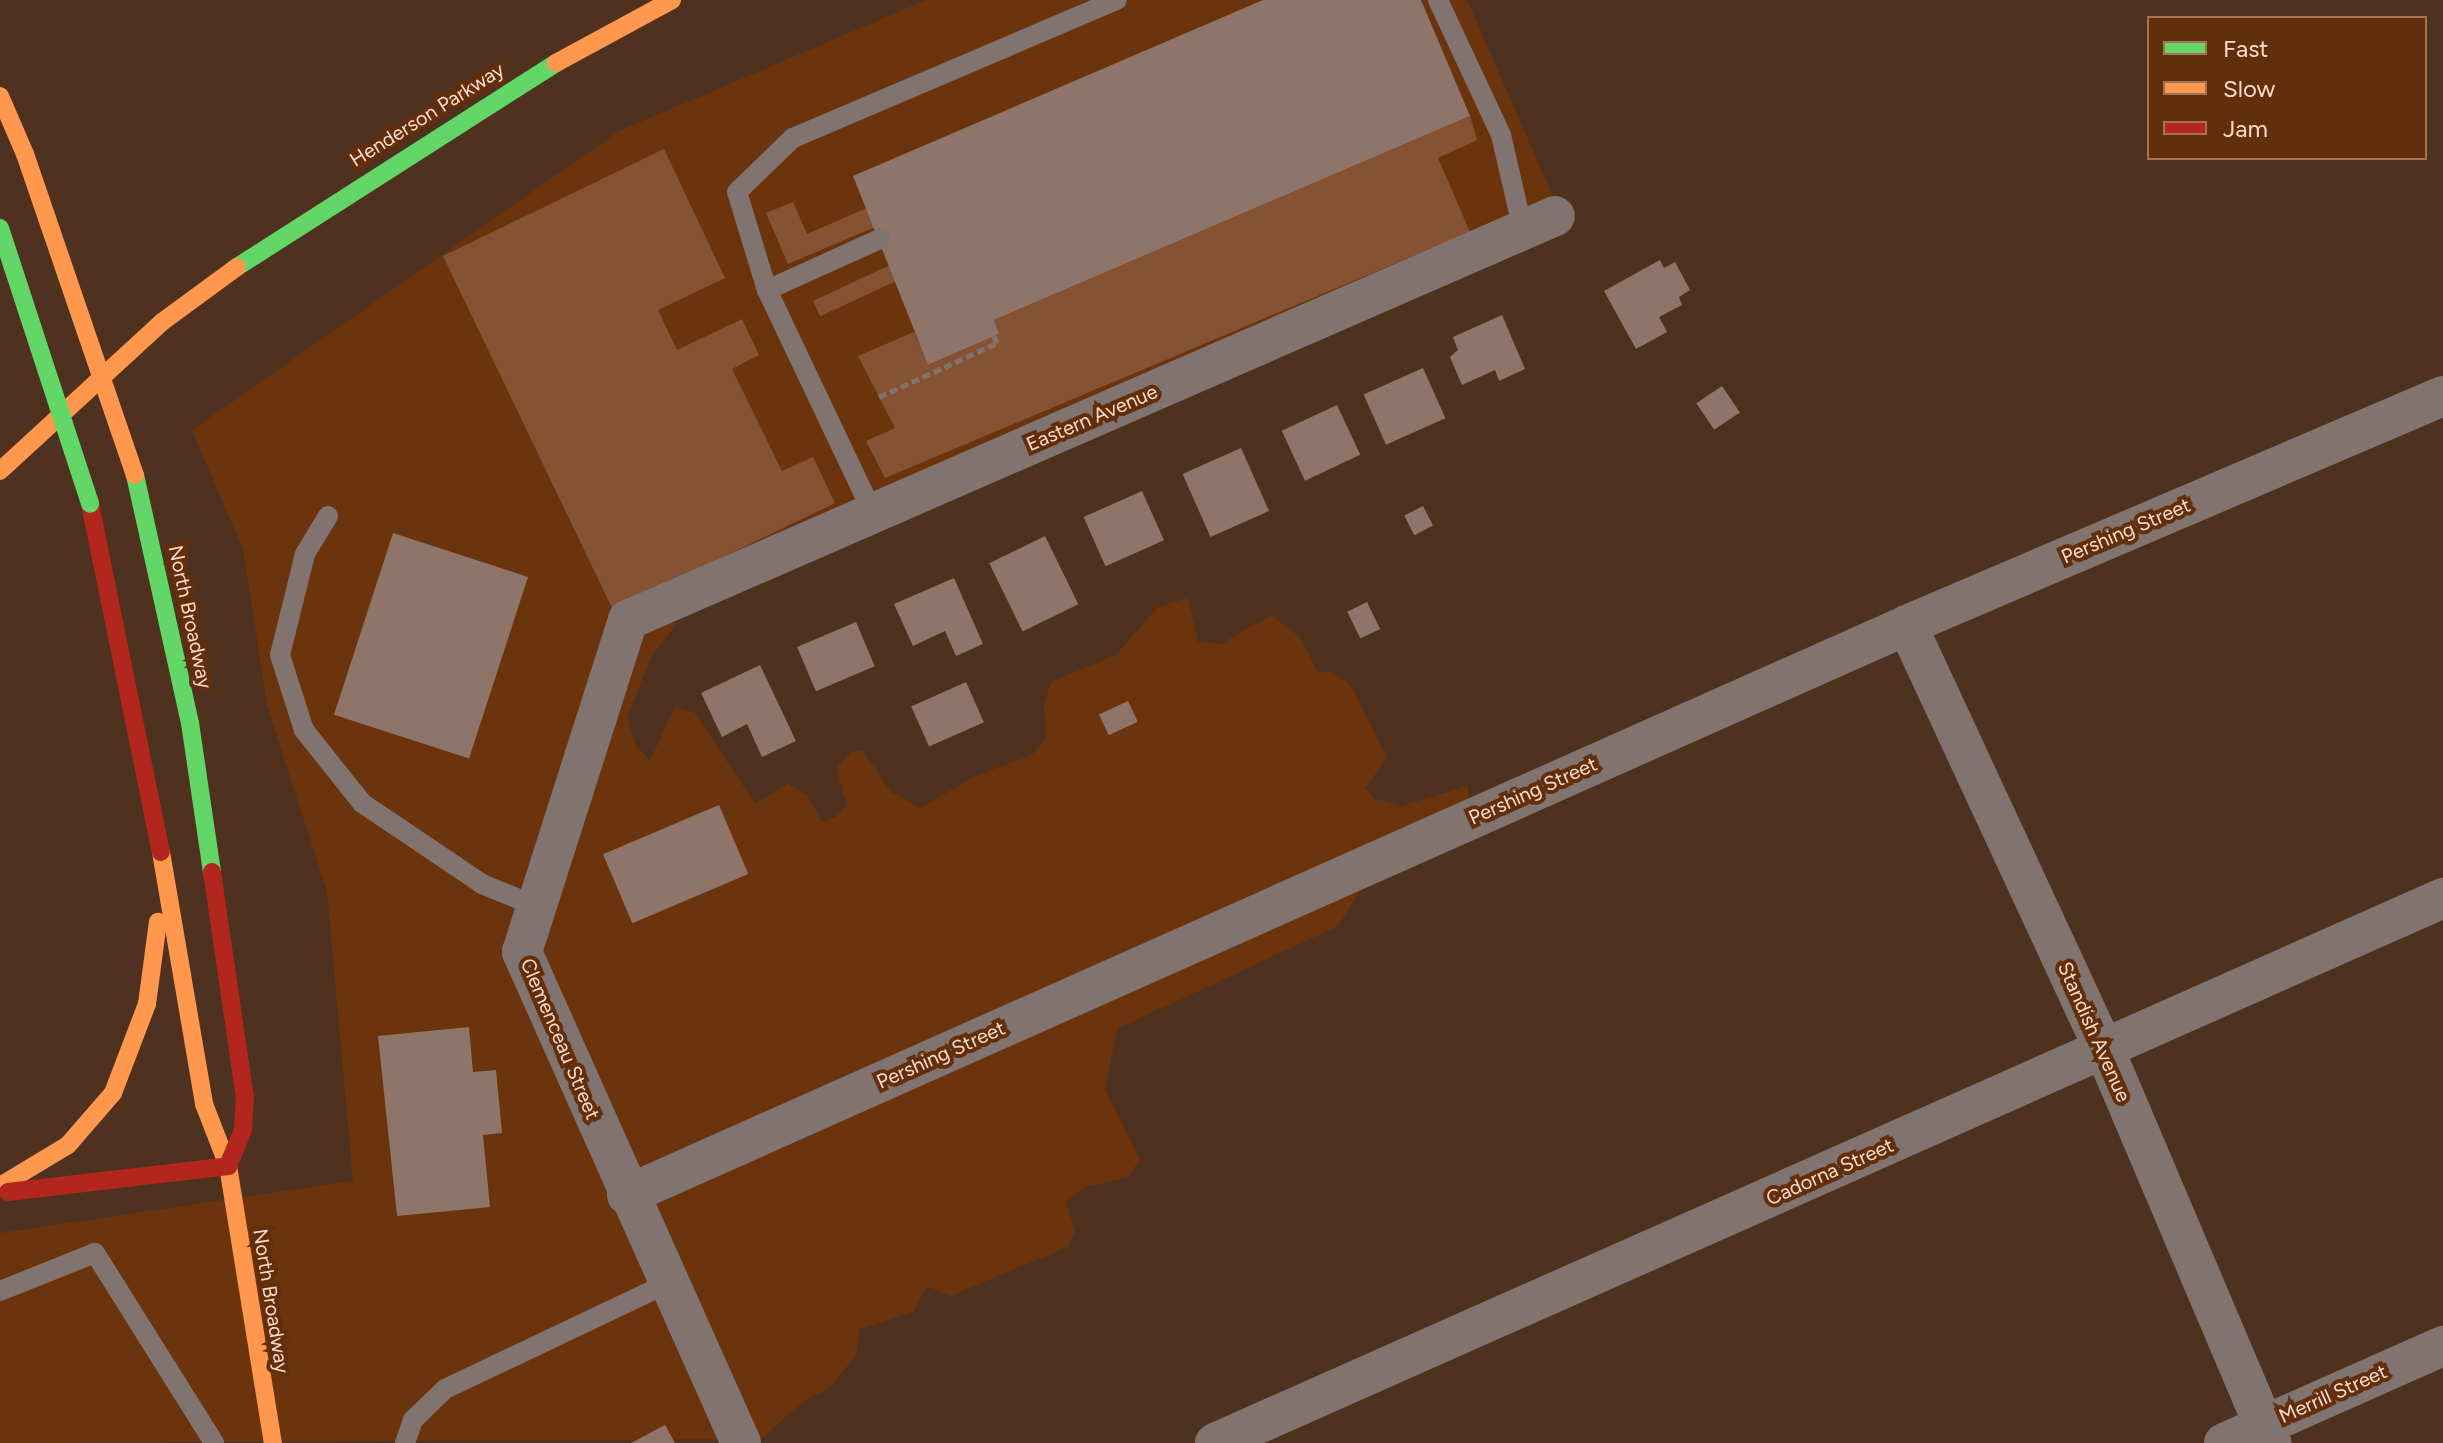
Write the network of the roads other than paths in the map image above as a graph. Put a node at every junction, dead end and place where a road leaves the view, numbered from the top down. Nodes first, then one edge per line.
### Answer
1 (672, 0) edge
2 (1117, 0) edge
3 (1438, 0) edge
4 (0, 96) edge
5 (1539, 223) joint
6 (0, 228) edge
7 (880, 239) dead end
8 (767, 290) junction
9 (2443, 396) edge
10 (0, 471) edge
11 (871, 509) junction
12 (328, 516) dead end
13 (628, 620) joint
14 (1907, 625) junction
15 (154, 815) junction
16 (2443, 898) edge
17 (536, 906) junction
18 (2105, 1051) junction
19 (228, 1166) junction
20 (0, 1186) edge
21 (0, 1193) edge
22 (627, 1195) junction
23 (668, 1283) junction
24 (0, 1291) edge
25 (2443, 1346) edge
26 (2267, 1434) edge
27 (268, 1442) edge
28 (214, 1443) edge
29 (405, 1443) edge
30 (741, 1443) edge
31 (1215, 1443) edge
32 (2224, 1443) edge

1 - 10 main road, Henderson Parkway
2 - 8 lane
3 - 5 lane
4 - 19 main road, North Broadway, bridge
5 - 11 street, Eastern Avenue
6 - 15 main road, North Broadway, bridge
7 - 8 lane
8 - 11 lane
9 - 14 street, Pershing Street
11 - 13 street, Eastern Avenue
12 - 17 lane
13 - 17 street, Clemenceau Street
14 - 18 street, Standish Avenue
14 - 22 street, Pershing Street
15 - 19 main road, North Broadway
15 - 20 main road
16 - 18 street, Cadorna Street
17 - 22 street, Clemenceau Street
18 - 26 street, Standish Avenue
18 - 31 street, Cadorna Street
19 - 21 main road
19 - 27 main road, North Broadway
22 - 23 street, Clemenceau Street
23 - 29 lane
23 - 30 street, Clemenceau Street
24 - 28 lane
25 - 26 street, Merrill Street
26 - 32 street, Merrill Street

